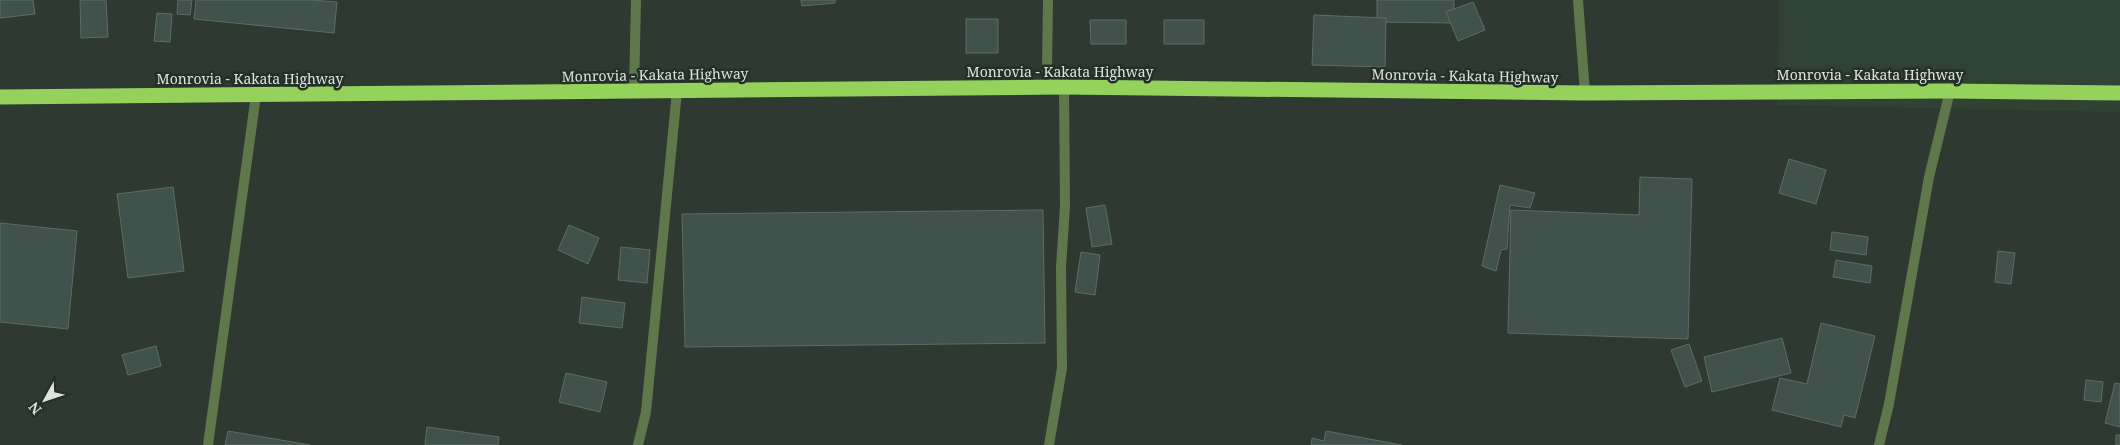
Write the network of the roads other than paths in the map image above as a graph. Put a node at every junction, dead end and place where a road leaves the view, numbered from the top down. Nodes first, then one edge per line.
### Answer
1 (636, 0) edge
2 (1048, 0) edge
3 (1578, 0) edge
4 (1064, 87) junction
5 (677, 91) junction
6 (1950, 91) junction
7 (634, 92) junction
8 (1585, 93) junction
9 (2120, 93) edge
10 (256, 95) junction
11 (0, 97) edge
12 (208, 445) edge
13 (638, 445) edge
14 (1049, 445) edge
15 (1879, 445) edge

1 - 7 street
2 - 4 street
3 - 8 street
4 - 5 highway, Monrovia - Kakata Highway
4 - 8 highway, Monrovia - Kakata Highway
4 - 14 street
5 - 7 highway, Monrovia - Kakata Highway
5 - 13 street
6 - 8 highway, Monrovia - Kakata Highway
6 - 9 highway, Monrovia - Kakata Highway
6 - 15 street
7 - 10 highway, Monrovia - Kakata Highway
10 - 11 highway, Monrovia - Kakata Highway
10 - 12 street

